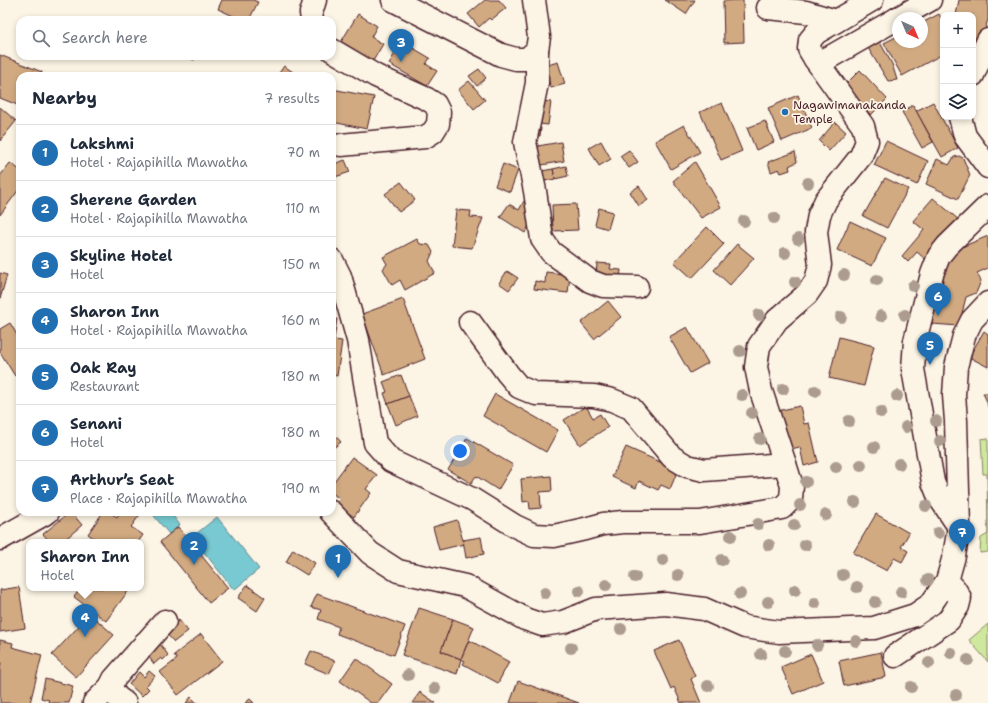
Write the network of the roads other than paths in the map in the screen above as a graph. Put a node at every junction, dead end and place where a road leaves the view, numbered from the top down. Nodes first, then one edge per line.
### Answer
1 (315, 0) edge
2 (393, 0) edge
3 (534, 0) edge
4 (872, 0) edge
5 (930, 0) edge
6 (768, 8) dead end
7 (909, 12) edge
8 (311, 16) edge
9 (836, 21) junction
10 (892, 21) edge
11 (988, 40) edge
12 (538, 50) junction
13 (336, 52) edge
14 (815, 58) junction
15 (976, 68) edge
16 (961, 120) edge
17 (341, 145) dead end
18 (988, 167) edge
19 (988, 206) edge
20 (336, 268) edge
21 (637, 288) dead end
22 (988, 303) edge
23 (470, 322) dead end
24 (785, 464) junction
25 (41, 516) edge
26 (335, 516) edge
27 (960, 527) junction
28 (0, 539) edge
29 (947, 581) junction
30 (165, 621) dead end
31 (895, 656) dead end
32 (110, 687) junction
33 (94, 703) edge
34 (125, 703) edge

1 - 8 street
2 - 12 street
3 - 12 street
4 - 9 street
5 - 7 street
6 - 9 street
9 - 14 street
10 - 14 street
11 - 15 street
12 - 21 street
13 - 17 street
14 - 24 street
16 - 18 street
19 - 27 street
20 - 24 street
22 - 27 street
23 - 24 street
25 - 28 street
26 - 29 street
27 - 29 street
29 - 31 street
30 - 32 street
32 - 33 street
32 - 34 street

